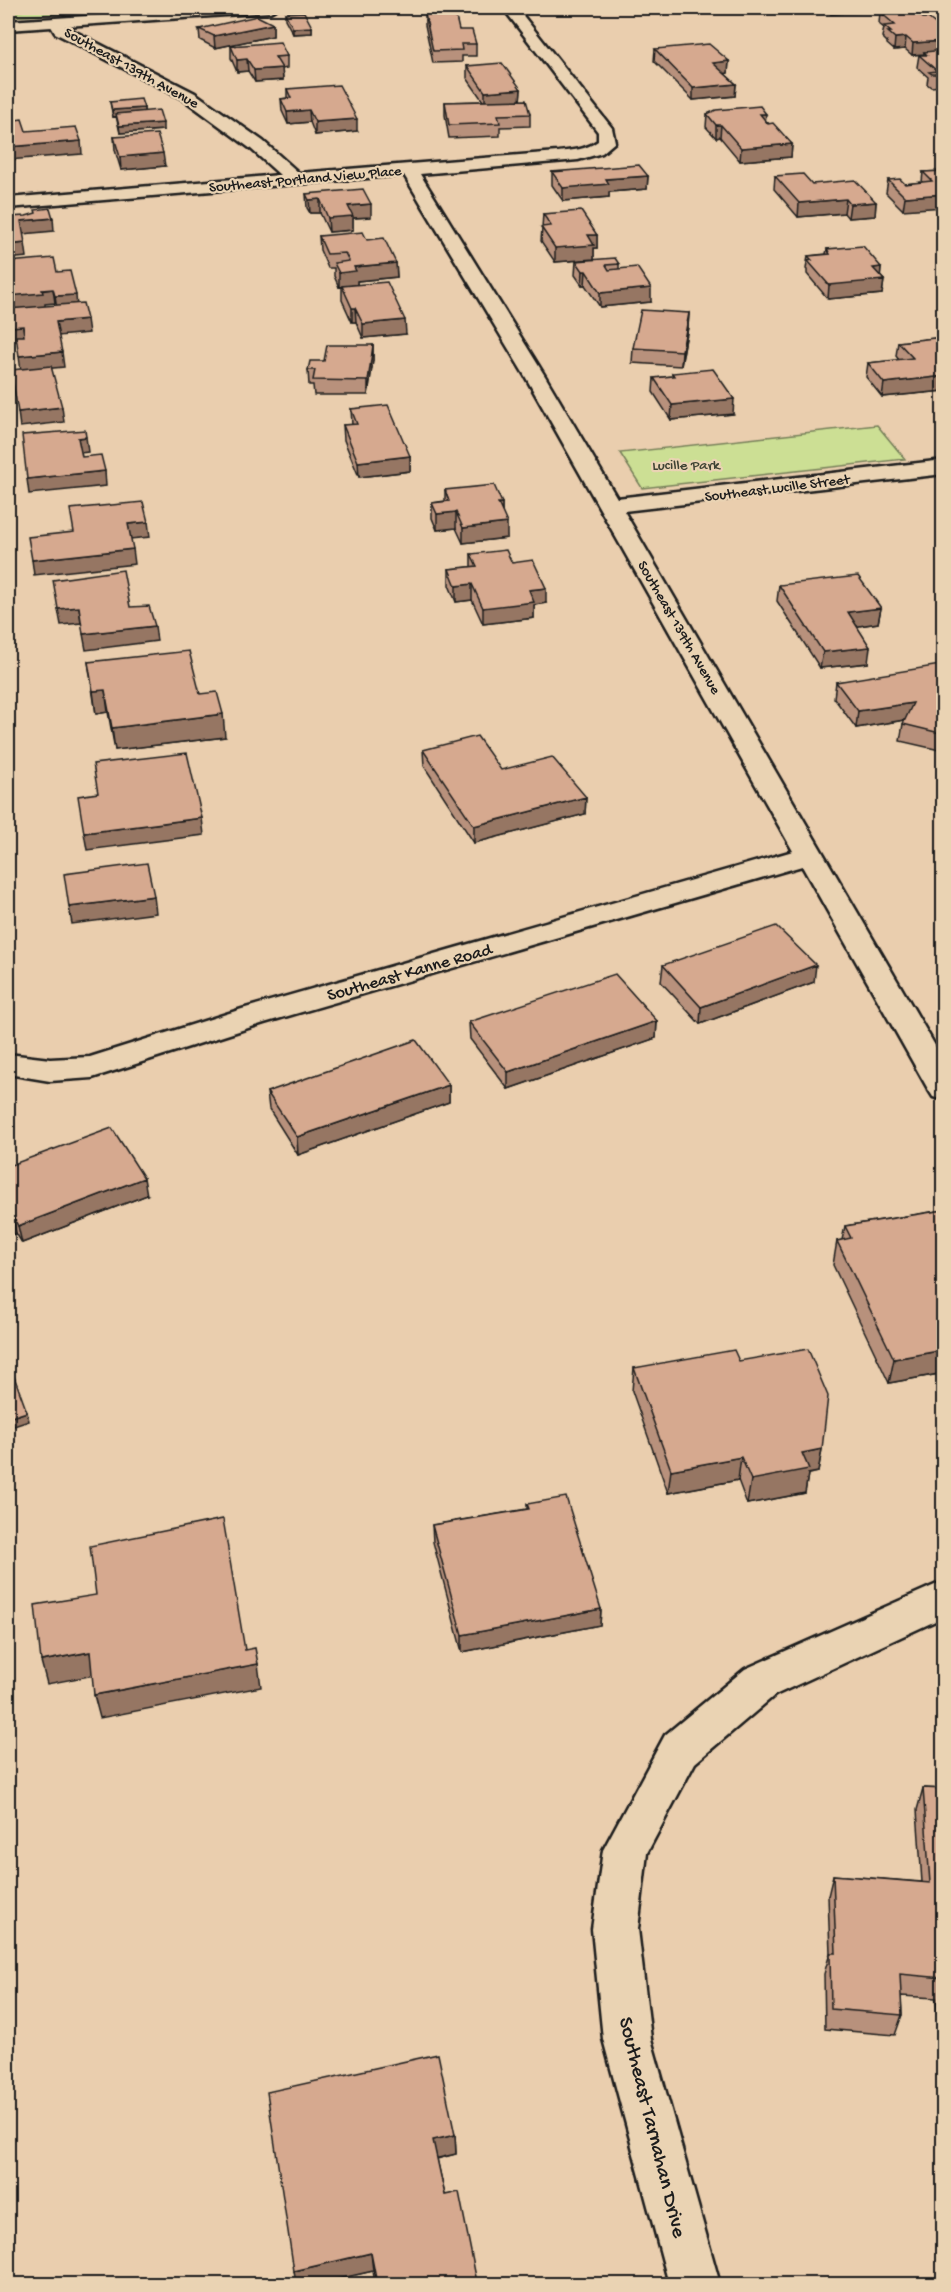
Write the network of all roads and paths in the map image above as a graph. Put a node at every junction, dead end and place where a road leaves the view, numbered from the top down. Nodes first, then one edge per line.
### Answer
1 (270, 8) edge
2 (510, 8) edge
3 (56, 22) junction
4 (8, 26) edge
5 (409, 170) junction
6 (294, 178) junction
7 (8, 202) edge
8 (944, 467) edge
9 (610, 506) junction
10 (810, 855) junction
11 (8, 1064) edge
12 (944, 1089) edge
13 (944, 1598) edge
14 (694, 2284) edge

1 - 3 street
2 - 5 street, Southeast Portland View Place
3 - 4 street
3 - 6 street, Southeast 139th Avenue
5 - 6 street, Southeast Portland View Place
5 - 9 street, Southeast 139th Avenue
6 - 7 street, Southeast Portland View Place
8 - 9 street, Southeast Lucille Street
9 - 10 street, Southeast 139th Avenue
10 - 11 street, Southeast Kanne Road
10 - 12 street, Southeast 139th Avenue
13 - 14 street, Southeast Tarnahan Drive

